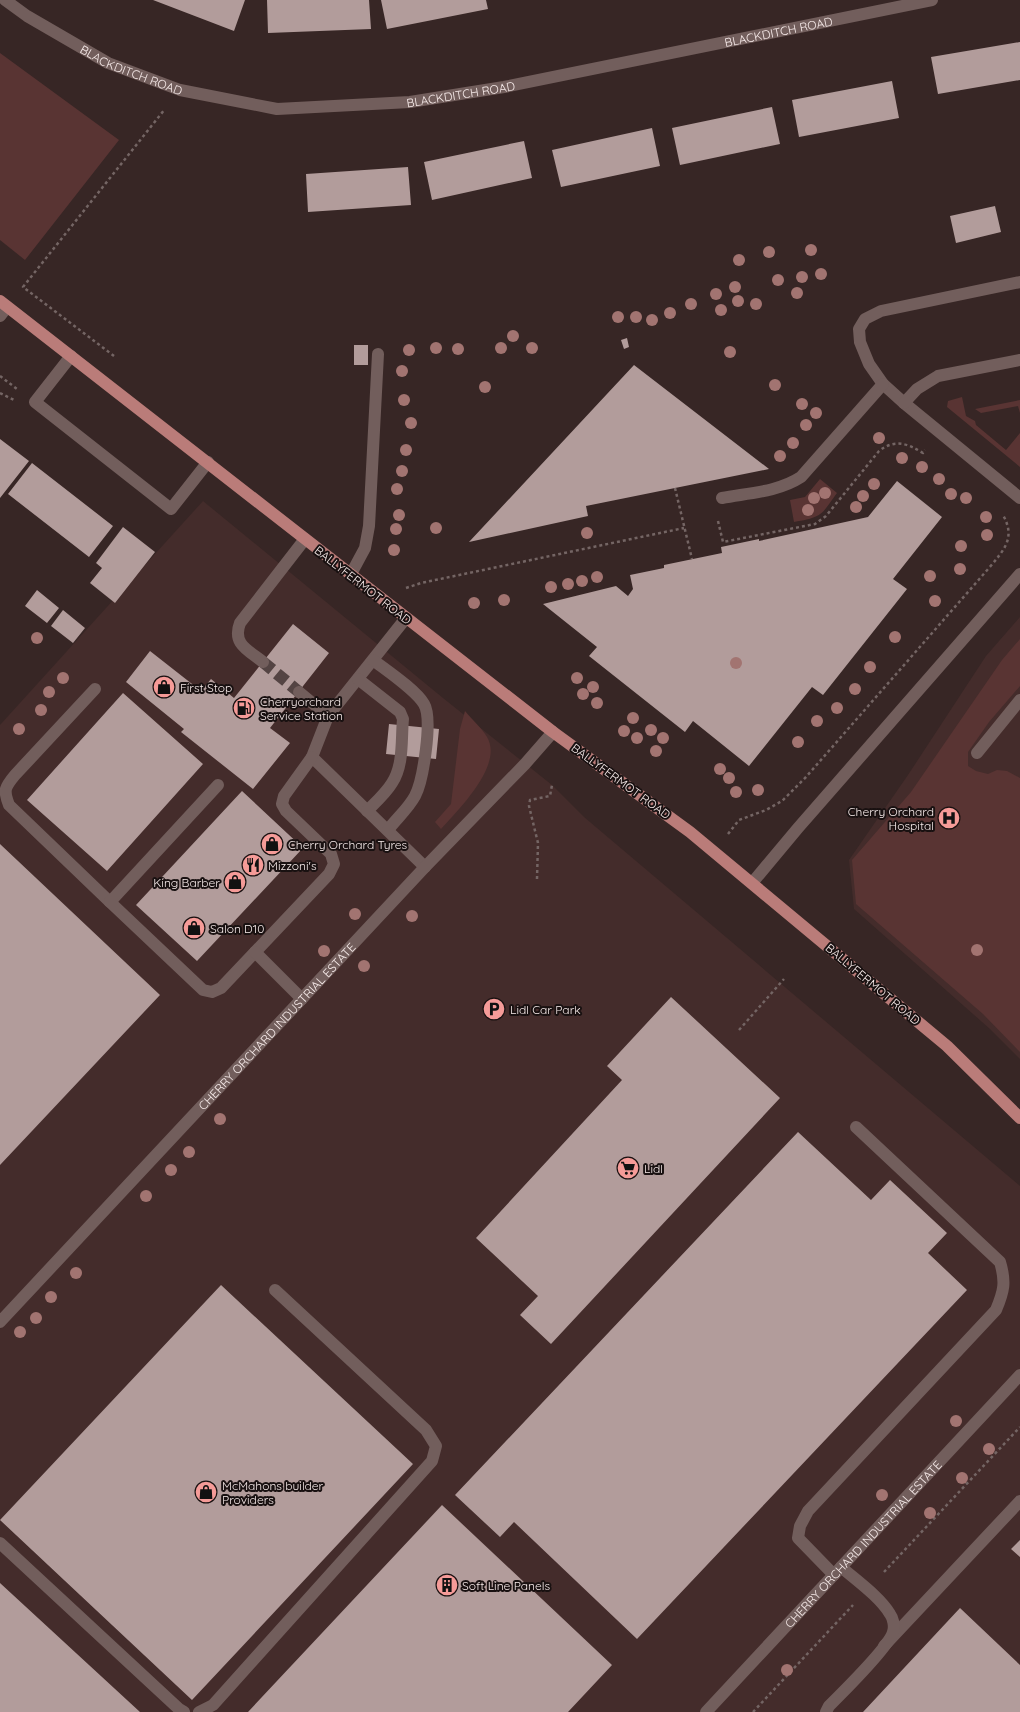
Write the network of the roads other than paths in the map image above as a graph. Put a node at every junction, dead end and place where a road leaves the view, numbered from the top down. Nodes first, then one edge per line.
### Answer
1 (6, 0) edge
2 (932, 0) edge
3 (1020, 282) edge
4 (2, 308) edge
5 (378, 354) dead end
6 (71, 356) junction
7 (1020, 360) edge
8 (883, 384) junction
9 (904, 403) junction
10 (208, 462) junction
11 (722, 498) dead end
12 (1020, 498) edge
13 (305, 539) junction
14 (351, 574) junction
15 (1020, 574) edge
16 (406, 618) junction
17 (373, 660) junction
18 (263, 662) tunnel mouth
19 (358, 679) junction
20 (95, 689) dead end
21 (299, 692) tunnel mouth
22 (1020, 700) edge
23 (328, 716) junction
24 (553, 732) junction
25 (977, 753) dead end
26 (312, 757) junction
27 (218, 785) dead end
28 (368, 811) junction
29 (388, 830) junction
30 (425, 867) junction
31 (752, 883) junction
32 (110, 902) junction
33 (255, 952) junction
34 (302, 999) junction
35 (1020, 1118) edge
36 (856, 1127) dead end
37 (275, 1290) dead end
38 (0, 1322) edge
39 (1018, 1380) edge
40 (1020, 1501) edge
41 (0, 1543) edge
42 (838, 1571) junction
43 (884, 1646) junction
44 (184, 1712) edge
45 (199, 1712) edge
46 (706, 1712) edge
47 (826, 1712) edge

1 - 2 street, BLACKDITCH ROAD
3 - 8 street
4 - 6 main road, BALLYFERMOT ROAD
5 - 14 street
6 - 10 main road, BALLYFERMOT ROAD
6 - 10 street
7 - 9 street
8 - 9 street
8 - 11 street
9 - 12 street
10 - 13 main road, BALLYFERMOT ROAD
13 - 14 main road, BALLYFERMOT ROAD
13 - 18 street
14 - 16 main road, BALLYFERMOT ROAD
15 - 31 street
16 - 17 street
16 - 24 main road, BALLYFERMOT ROAD
17 - 19 street
17 - 29 street
19 - 23 street
19 - 28 street
20 - 32 street
21 - 23 street
22 - 25 street
23 - 26 street
24 - 30 street, CHERRY ORCHARD INDUSTRIAL ESTATE
24 - 31 main road, BALLYFERMOT ROAD
26 - 28 street
26 - 33 street
27 - 32 street
28 - 29 street
29 - 30 street
30 - 34 street, CHERRY ORCHARD INDUSTRIAL ESTATE
31 - 35 main road, BALLYFERMOT ROAD
32 - 33 street
33 - 34 street
34 - 38 street, CHERRY ORCHARD INDUSTRIAL ESTATE
36 - 42 street
37 - 45 street
39 - 42 street, CHERRY ORCHARD INDUSTRIAL ESTATE
40 - 43 street
41 - 44 street
42 - 43 street
42 - 46 street, CHERRY ORCHARD INDUSTRIAL ESTATE
43 - 47 street

